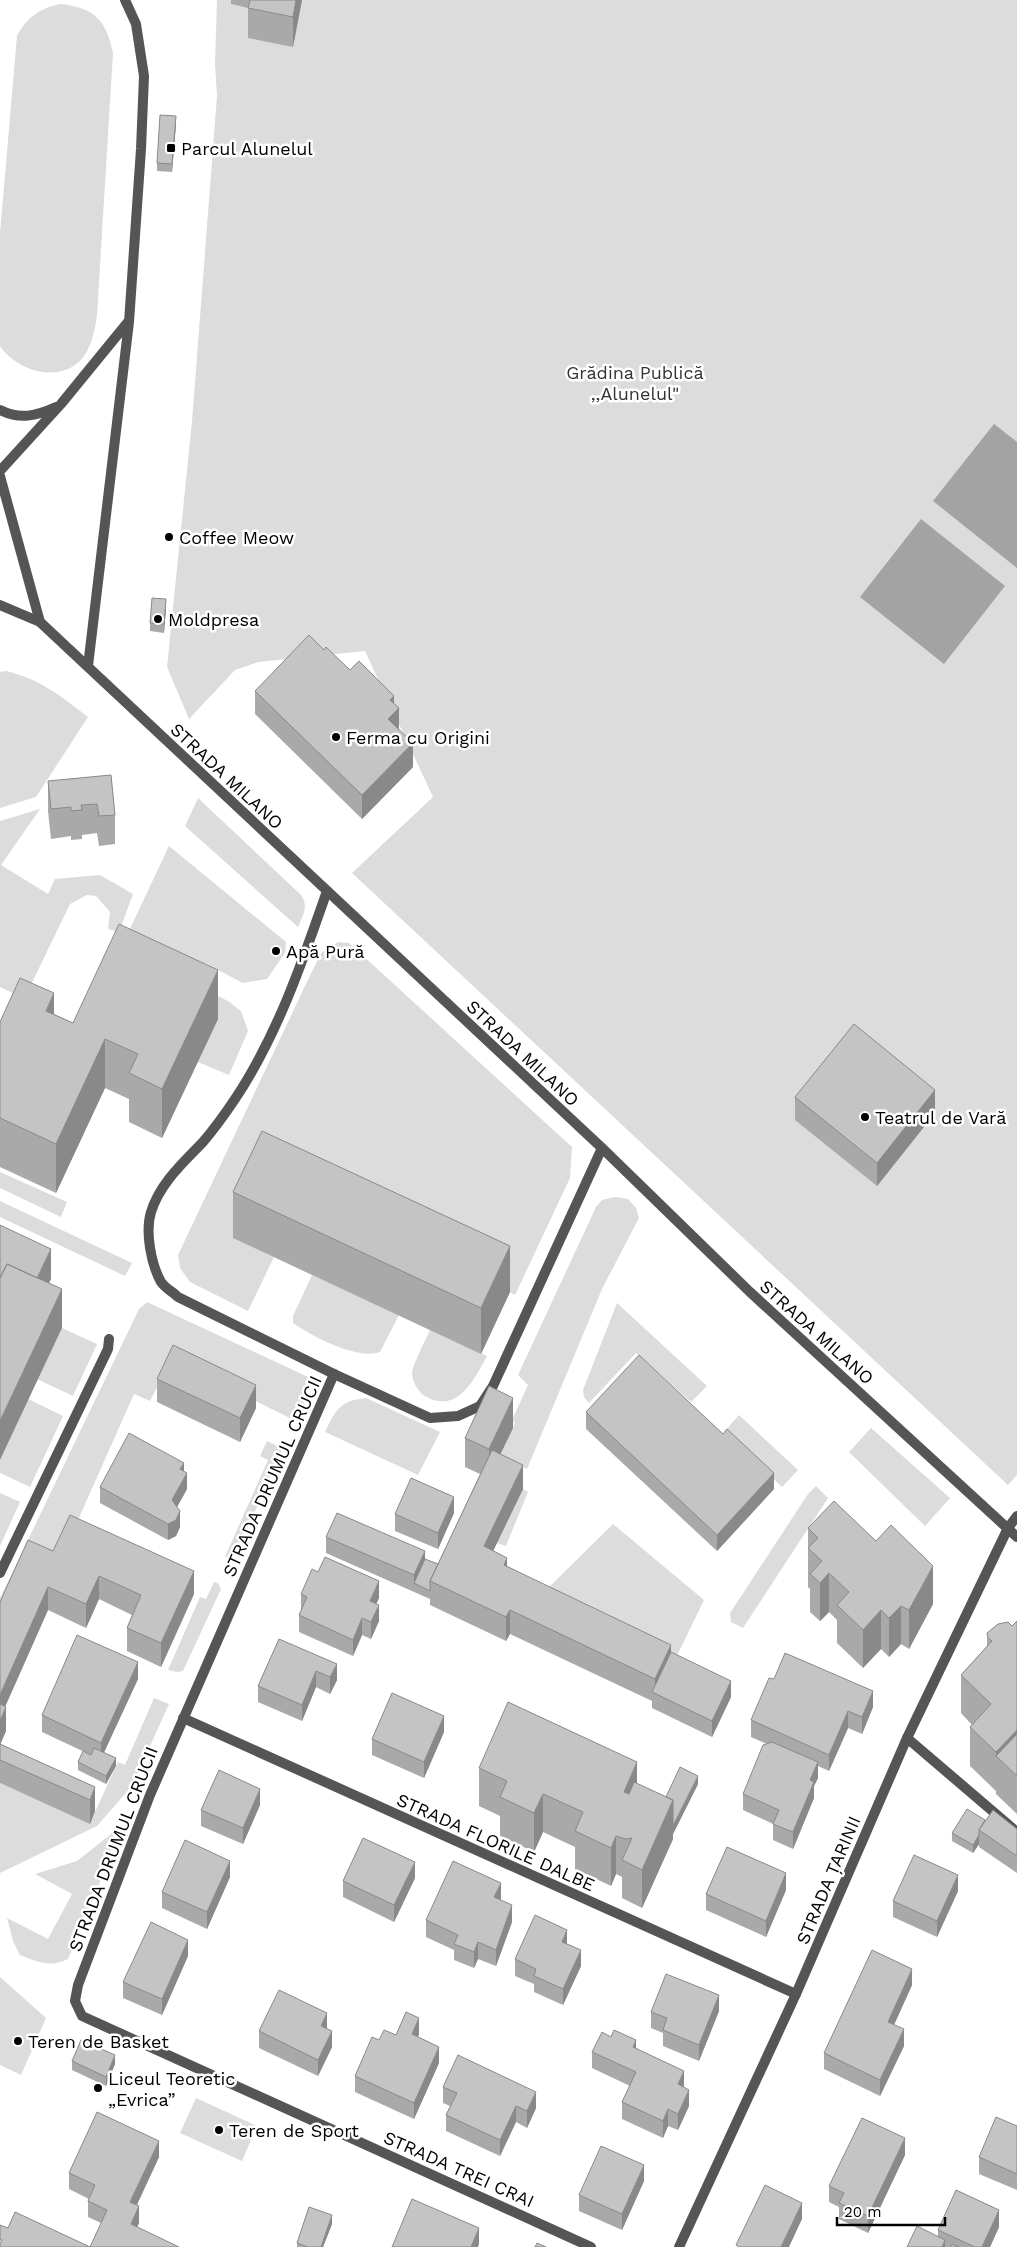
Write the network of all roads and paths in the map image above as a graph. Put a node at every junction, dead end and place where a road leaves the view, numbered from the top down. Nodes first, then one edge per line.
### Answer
1 (125, 0) edge
2 (129, 322) junction
3 (61, 404) junction
4 (0, 410) edge
5 (0, 471) edge
6 (0, 476) edge
7 (0, 605) edge
8 (40, 622) junction
9 (88, 666) junction
10 (327, 891) junction
11 (602, 1148) junction
12 (109, 1339) dead end
13 (334, 1374) junction
14 (1017, 1516) edge
15 (1008, 1528) junction
16 (1017, 1536) edge
17 (0, 1574) edge
18 (183, 1718) junction
19 (907, 1738) junction
20 (1017, 1832) edge
21 (796, 1994) junction
22 (75, 2001) joint
23 (591, 2247) edge
24 (679, 2247) edge

1 - 2 street
2 - 3 street
2 - 9 street
3 - 4 street
3 - 5 street
6 - 8 street
7 - 8 street, STRADA MILANO
8 - 9 street, STRADA MILANO
9 - 10 street, STRADA MILANO
10 - 11 street, STRADA MILANO
10 - 13 street
11 - 13 street, STRADA DRUMUL CRUCII
11 - 15 street, STRADA MILANO
12 - 17 street
13 - 18 street, STRADA DRUMUL CRUCII
14 - 15 street, STRADA ȚARINII
15 - 16 street, STRADA MILANO
15 - 19 street, STRADA ȚARINII
18 - 21 street, STRADA FLORILE DALBE
18 - 22 street, STRADA DRUMUL CRUCII
19 - 20 street
19 - 21 street, STRADA ȚARINII
21 - 24 street, STRADA ȚARINII
22 - 23 street, STRADA TREI CRAI

